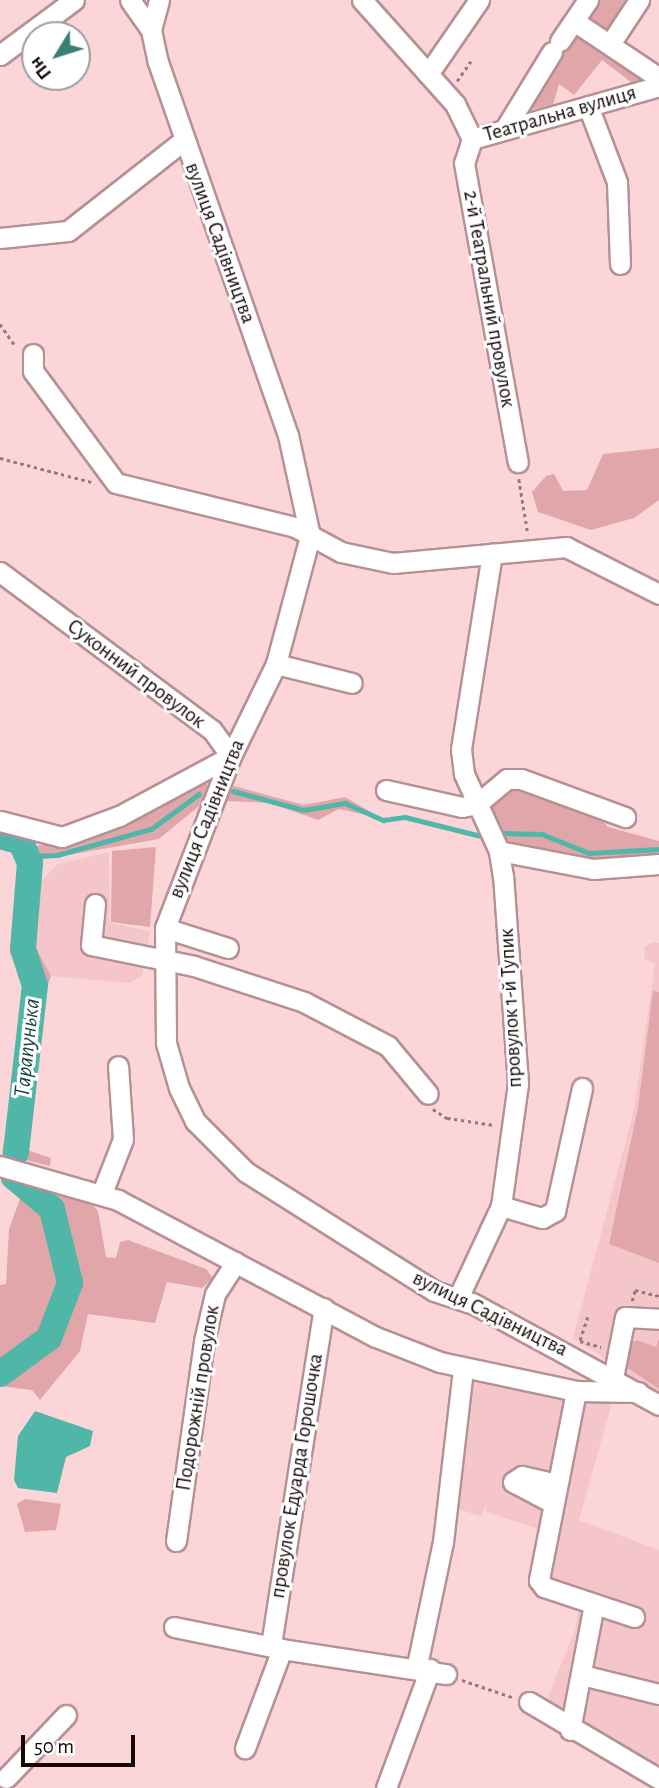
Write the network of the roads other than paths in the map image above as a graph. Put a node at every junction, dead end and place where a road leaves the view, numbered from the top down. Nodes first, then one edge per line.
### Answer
1 (74, 0) edge
2 (130, 0) edge
3 (159, 0) edge
4 (362, 0) edge
5 (478, 0) edge
6 (588, 0) edge
7 (639, 0) edge
8 (574, 21) junction
9 (151, 30) junction
10 (610, 44) junction
11 (0, 55) edge
12 (428, 74) junction
13 (659, 78) edge
14 (659, 86) edge
15 (588, 106) junction
16 (506, 127) junction
17 (472, 139) junction
18 (184, 140) junction
19 (0, 238) edge
20 (620, 264) dead end
21 (33, 354) dead end
22 (518, 462) road end
23 (310, 536) junction
24 (492, 553) junction
25 (0, 572) edge
26 (659, 594) edge
27 (276, 664) junction
28 (352, 682) dead end
29 (231, 756) junction
30 (386, 790) dead end
31 (477, 804) junction
32 (625, 817) dead end
33 (0, 821) edge
34 (499, 851) junction
35 (659, 864) edge
36 (95, 904) dead end
37 (165, 928) junction
38 (228, 948) dead end
39 (161, 960) junction
40 (118, 1066) dead end
41 (582, 1088) dead end
42 (428, 1094) road end
43 (0, 1167) edge
44 (102, 1193) junction
45 (501, 1206) junction
46 (236, 1262) junction
47 (458, 1298) junction
48 (324, 1308) junction
49 (659, 1319) edge
50 (463, 1369) junction
51 (613, 1378) junction
52 (576, 1391) junction
53 (639, 1392) junction
54 (659, 1405) edge
55 (176, 1541) dead end
56 (594, 1604) junction
57 (634, 1617) dead end
58 (174, 1627) dead end
59 (277, 1647) junction
60 (431, 1669) junction
61 (582, 1675) junction
62 (659, 1694) edge
63 (529, 1702) road end
64 (66, 1715) dead end
65 (570, 1730) junction
66 (245, 1748) dead end
67 (659, 1779) edge
68 (8, 1780) edge
69 (386, 1788) edge

1 - 11 street
2 - 9 street
3 - 9 street
4 - 12 street, Театральна вулиця
5 - 12 street
6 - 8 street
7 - 10 street
8 - 10 street
8 - 16 street
9 - 18 street, вулиця Садівництва
10 - 13 street
12 - 17 street, Театральна вулиця
14 - 15 street, Театральна вулиця
15 - 16 street, Театральна вулиця
15 - 20 street
16 - 17 street, Театральна вулиця
17 - 22 street, 2-й Театральний провулок
18 - 19 street
18 - 23 street, вулиця Садівництва
21 - 23 street
23 - 24 street
23 - 27 street, вулиця Садівництва
24 - 26 street
24 - 31 street
25 - 29 street, Суконний провулок
27 - 28 street
27 - 29 street, вулиця Садівництва
29 - 33 street
29 - 37 street, вулиця Садівництва
30 - 31 street
31 - 32 street
31 - 34 street, провулок 1-й Тупик
34 - 35 street
34 - 45 street, провулок 1-й Тупик
36 - 39 street
37 - 38 street
37 - 39 street, вулиця Садівництва
39 - 42 street
39 - 47 street, вулиця Садівництва
40 - 44 street
41 - 45 street
43 - 44 street
44 - 46 street
45 - 47 street, провулок 1-й Тупик
46 - 48 street
46 - 55 street, Подорожній провулок
47 - 51 street, вулиця Садівництва
48 - 50 street
48 - 59 street, провулок Едуарда Горошочка
49 - 51 street
50 - 52 street
50 - 60 street
51 - 53 street, вулиця Садівництва
52 - 53 street
52 - 56 street
53 - 54 street, вулиця Садівництва
56 - 57 street
56 - 61 street
58 - 59 street
59 - 60 street
59 - 66 street, провулок Едуарда Горошочка
60 - 69 street
61 - 62 street
61 - 65 street
63 - 65 street
64 - 68 street
65 - 67 street

